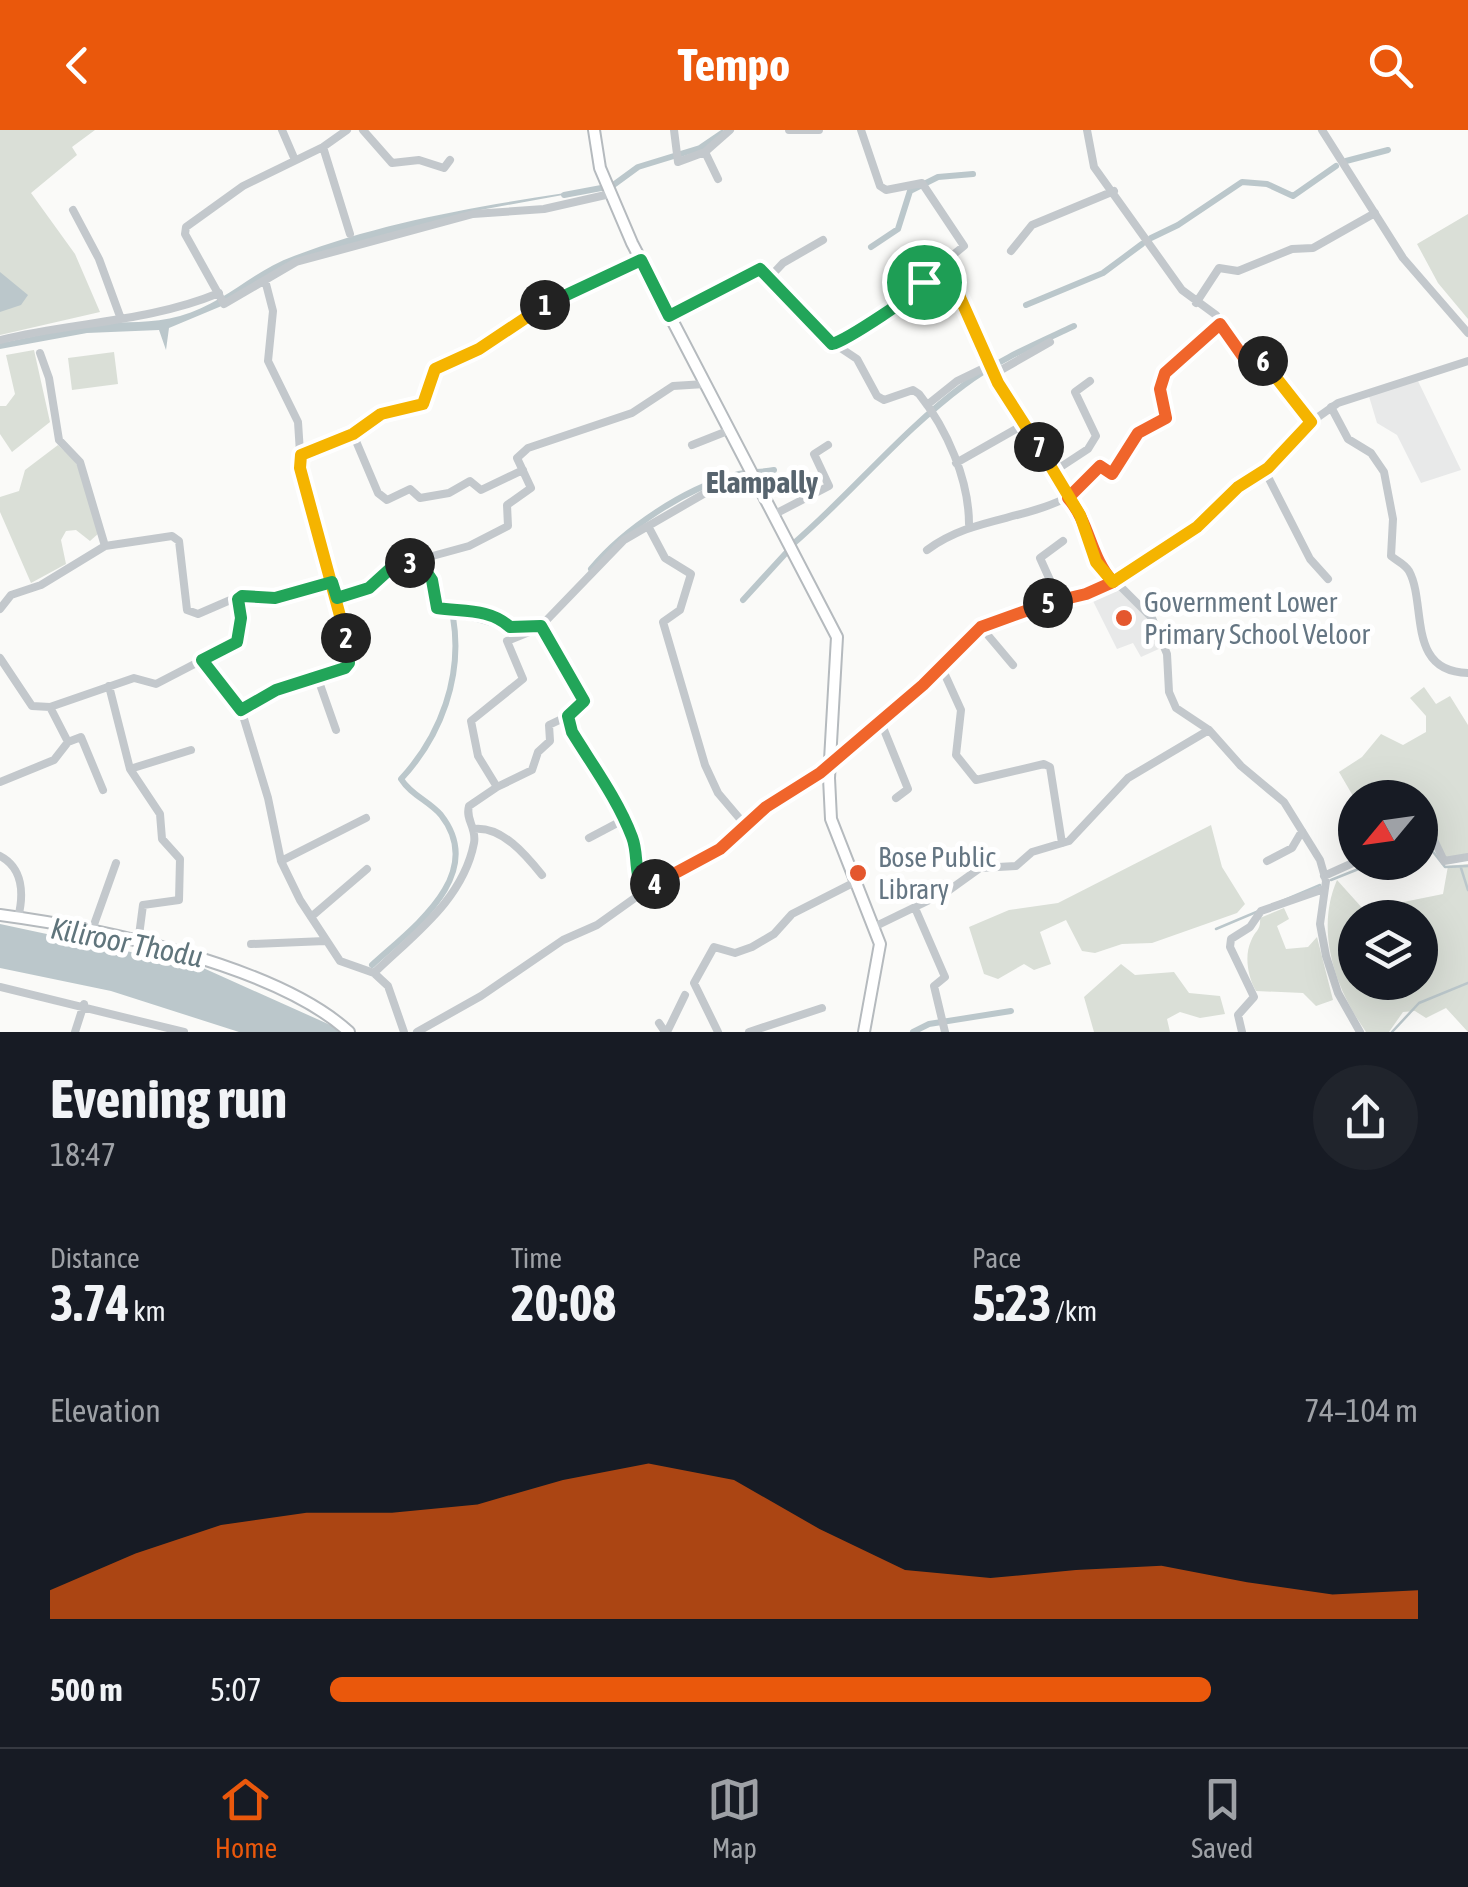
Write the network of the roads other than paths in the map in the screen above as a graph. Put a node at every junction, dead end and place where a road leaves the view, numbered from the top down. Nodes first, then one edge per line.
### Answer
1 (282, 130) edge
2 (347, 130) edge
3 (363, 130) edge
4 (594, 130) edge
5 (674, 130) edge
6 (730, 130) edge
7 (789, 130) edge
8 (819, 130) edge
9 (861, 130) edge
10 (1087, 130) edge
11 (1322, 130) edge
12 (324, 147) junction
13 (705, 152) junction
14 (295, 160) junction
15 (450, 160) dead end
16 (718, 179) dead end
17 (608, 189) junction
18 (1114, 191) junction
19 (73, 210) dead end
20 (1375, 213) junction
21 (350, 234) dead end
22 (824, 240) dead end
23 (1011, 252) dead end
24 (641, 260) junction
25 (946, 266) junction
26 (770, 278) junction
27 (265, 280) junction
28 (221, 298) junction
29 (1196, 303) junction
30 (669, 316) junction
31 (122, 318) junction
32 (1220, 324) junction
33 (1468, 333) edge
34 (0, 340) edge
35 (1050, 342) dead end
36 (838, 343) junction
37 (40, 352) dead end
38 (1467, 365) edge
39 (992, 369) junction
40 (1090, 381) dead end
41 (705, 384) junction
42 (1331, 408) junction
43 (930, 410) junction
44 (1311, 422) junction
45 (1025, 424) junction
46 (730, 430) junction
47 (353, 434) junction
48 (828, 445) dead end
49 (692, 446) dead end
50 (301, 455) junction
51 (956, 463) junction
52 (522, 470) junction
53 (1264, 470) junction
54 (1053, 472) junction
55 (755, 475) junction
56 (1068, 498) junction
57 (775, 514) junction
58 (969, 524) junction
59 (648, 526) junction
60 (1063, 541) dead end
61 (105, 546) junction
62 (927, 550) dead end
63 (420, 562) junction
64 (1328, 580) dead end
65 (332, 582) junction
66 (1113, 582) junction
67 (337, 598) junction
68 (238, 599) junction
69 (1054, 602) junction
70 (0, 609) edge
71 (538, 626) junction
72 (981, 627) junction
73 (0, 658) edge
74 (202, 660) junction
75 (1013, 665) dead end
76 (941, 666) junction
77 (1468, 673) edge
78 (317, 676) junction
79 (109, 686) junction
80 (50, 707) junction
81 (241, 710) junction
82 (568, 716) junction
83 (880, 720) junction
84 (336, 730) dead end
85 (1209, 730) junction
86 (68, 742) junction
87 (191, 750) dead end
88 (830, 764) junction
89 (130, 769) junction
90 (0, 782) edge
91 (497, 788) junction
92 (103, 790) dead end
93 (896, 798) dead end
94 (366, 818) dead end
95 (625, 819) junction
96 (746, 826) junction
97 (474, 829) junction
98 (1302, 831) junction
99 (589, 838) dead end
100 (1062, 843) junction
101 (1438, 850) edge
102 (0, 856) edge
103 (1468, 857) edge
104 (282, 861) junction
105 (1266, 861) dead end
106 (116, 863) dead end
107 (368, 868) dead end
108 (1338, 870) edge
109 (542, 875) dead end
110 (1324, 876) junction
111 (855, 882) junction
112 (1324, 888) junction
113 (644, 891) junction
114 (915, 908) junction
115 (0, 915) edge
116 (311, 917) junction
117 (18, 918) junction
118 (876, 926) junction
119 (91, 934) junction
120 (325, 941) junction
121 (138, 943) junction
122 (251, 944) dead end
123 (374, 973) junction
124 (0, 986) edge
125 (685, 996) dead end
126 (84, 1004) junction
127 (822, 1008) dead end
128 (765, 1028) edge
129 (664, 1029) edge
130 (181, 1031) edge
131 (75, 1032) edge
132 (349, 1032) edge
133 (404, 1032) edge
134 (418, 1032) edge
135 (718, 1032) edge
136 (748, 1032) edge
137 (864, 1032) edge
138 (945, 1032) edge
139 (1242, 1032) edge
140 (1360, 1032) edge

1 - 14 street
2 - 12 street
3 - 15 street
4 - 17 main road
5 - 13 street
6 - 13 street
7 - 8 street
9 - 25 street
10 - 18 street
11 - 20 street
12 - 14 street
12 - 21 street
13 - 16 street
14 - 28 street
17 - 24 main road
17 - 27 street
18 - 23 street
18 - 29 street
19 - 31 street
20 - 29 street
20 - 33 street
22 - 26 street
24 - 30 main road
24 - 47 street
25 - 36 street
25 - 39 street
26 - 30 street
26 - 36 street
27 - 28 street
27 - 50 street
28 - 31 street
29 - 32 street
30 - 41 main road
31 - 34 street
32 - 44 street
32 - 56 street
35 - 39 street
36 - 43 street
37 - 61 street
38 - 42 street
39 - 43 street
39 - 45 street
40 - 54 street
41 - 46 main road
41 - 52 street
42 - 44 street
42 - 77 street
43 - 51 street
44 - 53 street
45 - 51 street
45 - 54 street
46 - 49 street
46 - 55 main road
47 - 50 street
47 - 52 street
48 - 57 street
50 - 65 street
51 - 58 street
52 - 63 street
53 - 64 street
53 - 66 street
54 - 56 street
55 - 57 main road
55 - 59 street
56 - 58 street
56 - 66 street
57 - 88 main road
58 - 62 street
59 - 71 street
59 - 96 street
60 - 69 street
61 - 68 street
61 - 70 street
63 - 67 street
63 - 71 street
65 - 67 street
65 - 68 street
66 - 69 street
66 - 85 street
67 - 78 street
68 - 74 street
69 - 72 street
71 - 82 street
71 - 91 street
72 - 75 street
72 - 76 street
73 - 80 street
74 - 79 street
74 - 81 street
76 - 83 street
76 - 100 street
78 - 81 street
78 - 84 street
79 - 80 street
79 - 89 street
80 - 86 street
81 - 104 street
82 - 91 street
82 - 95 street
83 - 88 street
83 - 93 street
85 - 98 street
85 - 100 street
86 - 90 street
86 - 92 street
87 - 89 street
88 - 96 street
88 - 111 main road
89 - 121 street
91 - 97 street
94 - 104 street
95 - 99 street
95 - 113 street
96 - 113 street
97 - 109 street
97 - 123 street
98 - 105 street
98 - 110 street
100 - 114 street
101 - 103 street
102 - 117 street
104 - 116 street
106 - 119 street
107 - 116 street
108 - 110 street
110 - 112 street
111 - 118 main road
111 - 135 street
112 - 139 street
112 - 140 street
113 - 134 street
114 - 118 street
114 - 138 street
115 - 117 main road
116 - 120 street
117 - 119 main road
118 - 137 main road
119 - 121 main road
120 - 122 street
120 - 123 street
121 - 132 main road
123 - 133 street
124 - 126 street
125 - 129 street
126 - 130 street
126 - 131 street
127 - 128 street
128 - 136 street

